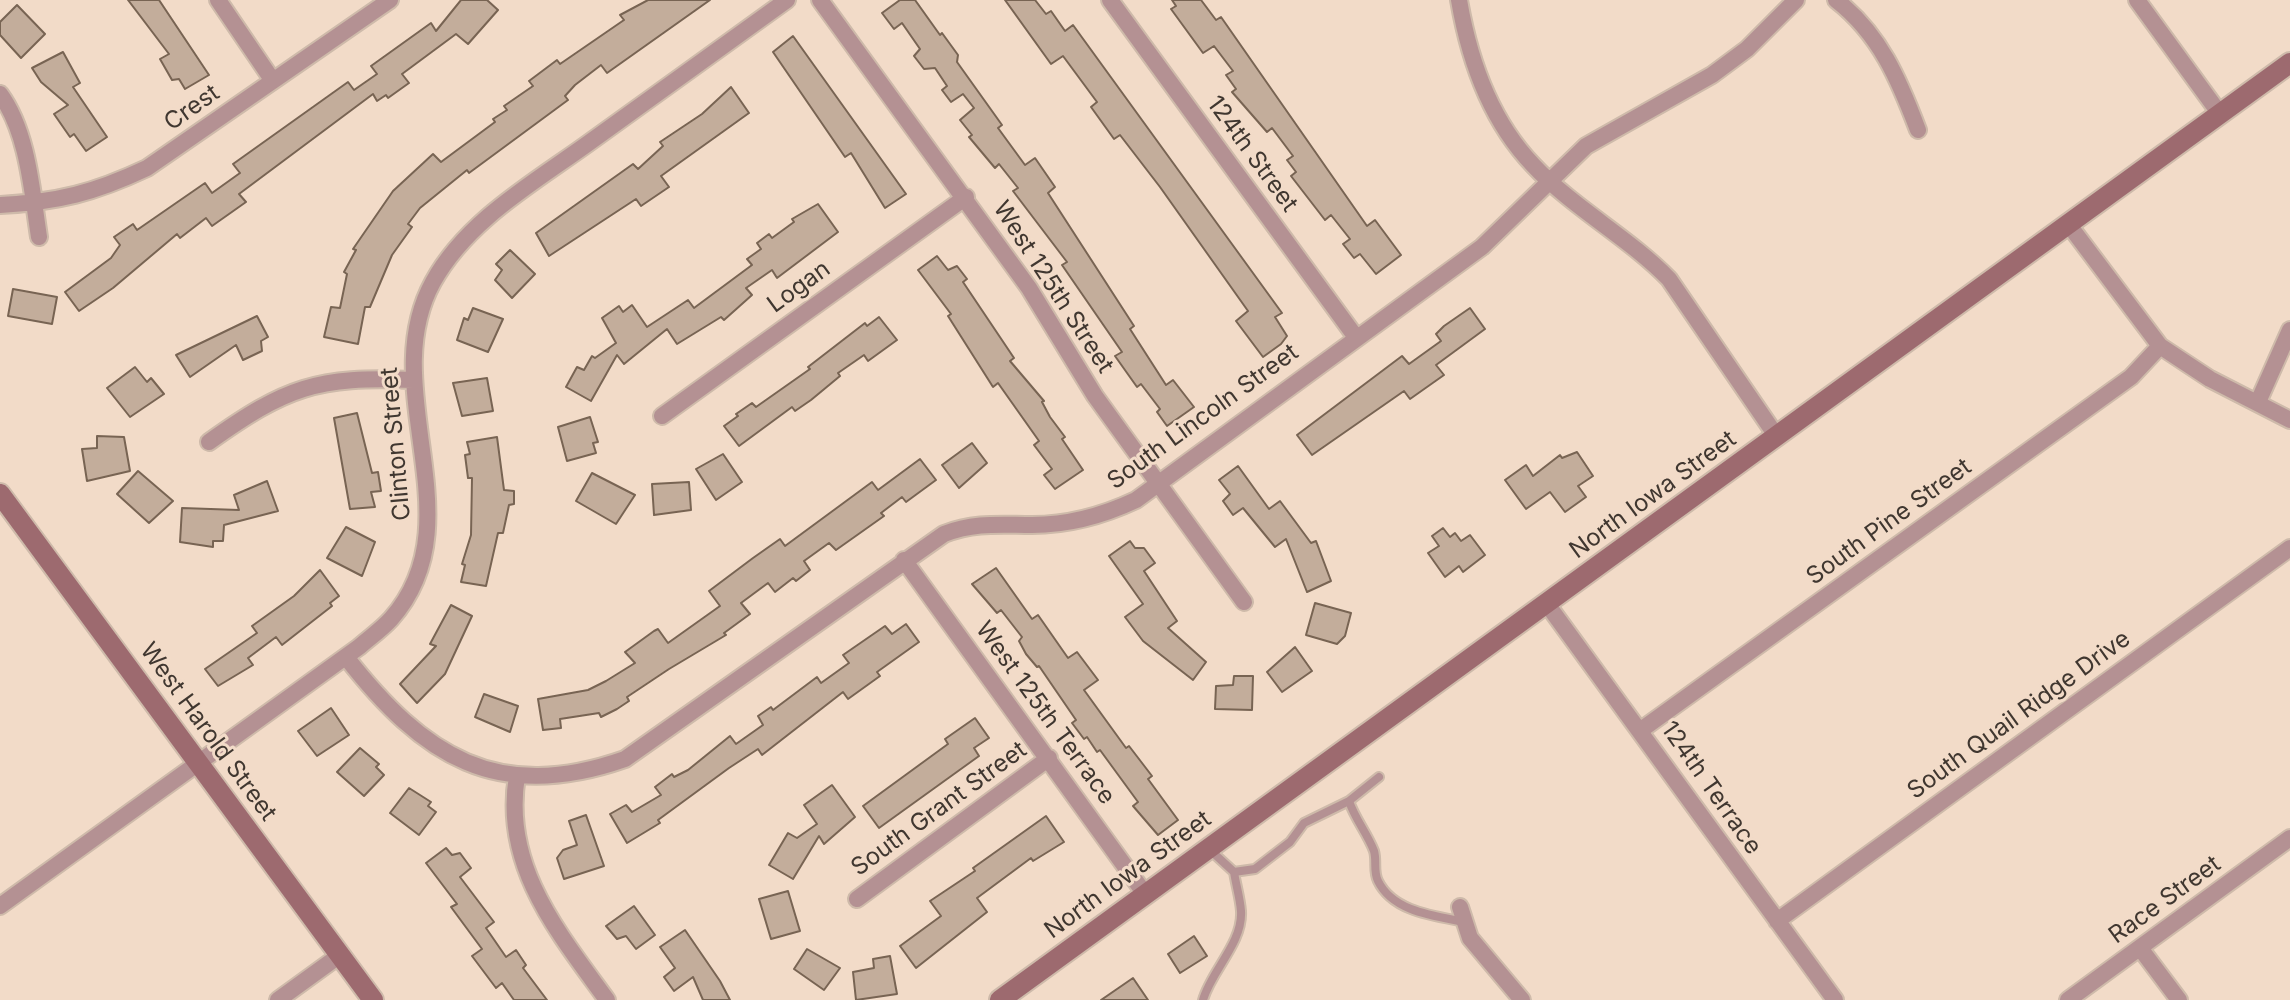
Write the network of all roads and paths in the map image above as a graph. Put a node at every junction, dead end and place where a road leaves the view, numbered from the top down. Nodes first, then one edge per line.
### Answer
1 (218, 0) edge
2 (390, 0) edge
3 (787, 0) edge
4 (820, 0) edge
5 (1110, 0) edge
6 (1459, 0) edge
7 (1796, 0) edge
8 (1836, 0) edge
9 (2137, 0) edge
10 (2290, 63) edge
11 (273, 81) junction
12 (0, 94) edge
13 (2220, 114) junction
14 (1918, 130) dead end
15 (1549, 180) junction
16 (966, 197) junction
17 (32, 203) junction
18 (0, 205) edge
19 (2069, 225) junction
20 (39, 237) dead end
21 (2290, 330) edge
22 (1355, 336) junction
23 (2160, 346) junction
24 (413, 380) junction
25 (2258, 402) junction
26 (662, 416) dead end
27 (2290, 420) edge
28 (1777, 437) junction
29 (209, 442) dead end
30 (1156, 484) junction
31 (0, 494) edge
32 (2290, 548) edge
33 (904, 560) junction
34 (1244, 602) dead end
35 (1547, 604) junction
36 (346, 657) junction
37 (1641, 730) junction
38 (1049, 758) junction
39 (199, 763) junction
40 (517, 776) junction
41 (1379, 777) dead end
42 (1349, 801) junction
43 (2290, 838) edge
44 (1208, 849) junction
45 (1234, 872) junction
46 (1145, 894) junction
47 (857, 899) dead end
48 (0, 906) edge
49 (1463, 914) joint
50 (1777, 921) junction
51 (2140, 948) junction
52 (340, 955) junction
53 (278, 1000) edge
54 (373, 1000) edge
55 (607, 1000) edge
56 (1000, 1000) edge
57 (1203, 1000) edge
58 (1522, 1000) edge
59 (1835, 1000) edge
60 (2068, 1000) edge
61 (2179, 1000) edge

1 - 11 street
2 - 11 street, Crest
3 - 24 street, Clinton Street
4 - 16 street, West 125th Street
5 - 22 street, 124th Street
6 - 15 street
7 - 15 street, South Lincoln Street
8 - 14 street
9 - 13 street
10 - 13 street, North Iowa Street
11 - 17 street, Crest
12 - 17 street
13 - 19 street, North Iowa Street
15 - 22 street, South Lincoln Street
15 - 28 street
16 - 26 street, Logan
16 - 30 street, West 125th Street
17 - 18 street, Crest
17 - 20 street
19 - 23 street
19 - 28 street, North Iowa Street
21 - 25 street
22 - 30 street, South Lincoln Street
23 - 25 street
23 - 37 street, South Pine Street
24 - 29 street
24 - 36 street, Clinton Street
25 - 27 street
28 - 35 street, North Iowa Street
30 - 33 street, South Lincoln Street
30 - 34 street, West 125th Street
31 - 39 street, West Harold Street
32 - 50 street, South Quail Ridge Drive
33 - 38 street, West 125th Terrace
33 - 40 street, South Lincoln Street
35 - 37 street, 124th Terrace
35 - 44 street, North Iowa Street
36 - 39 street, Clinton Street
36 - 40 street, South Lincoln Street
37 - 50 street, 124th Terrace
38 - 46 street, West 125th Terrace
38 - 47 street, South Grant Street
39 - 48 street, Clinton Street
39 - 52 street, West Harold Street
40 - 55 street
41 - 42 lane
42 - 45 lane
42 - 49 lane
43 - 51 street, Race Street
44 - 45 lane
44 - 46 street, North Iowa Street
45 - 57 lane
46 - 56 street, North Iowa Street
49 - 58 street
50 - 59 street, 124th Terrace
51 - 60 street, Race Street
51 - 61 street
52 - 53 street
52 - 54 street, West Harold Street

